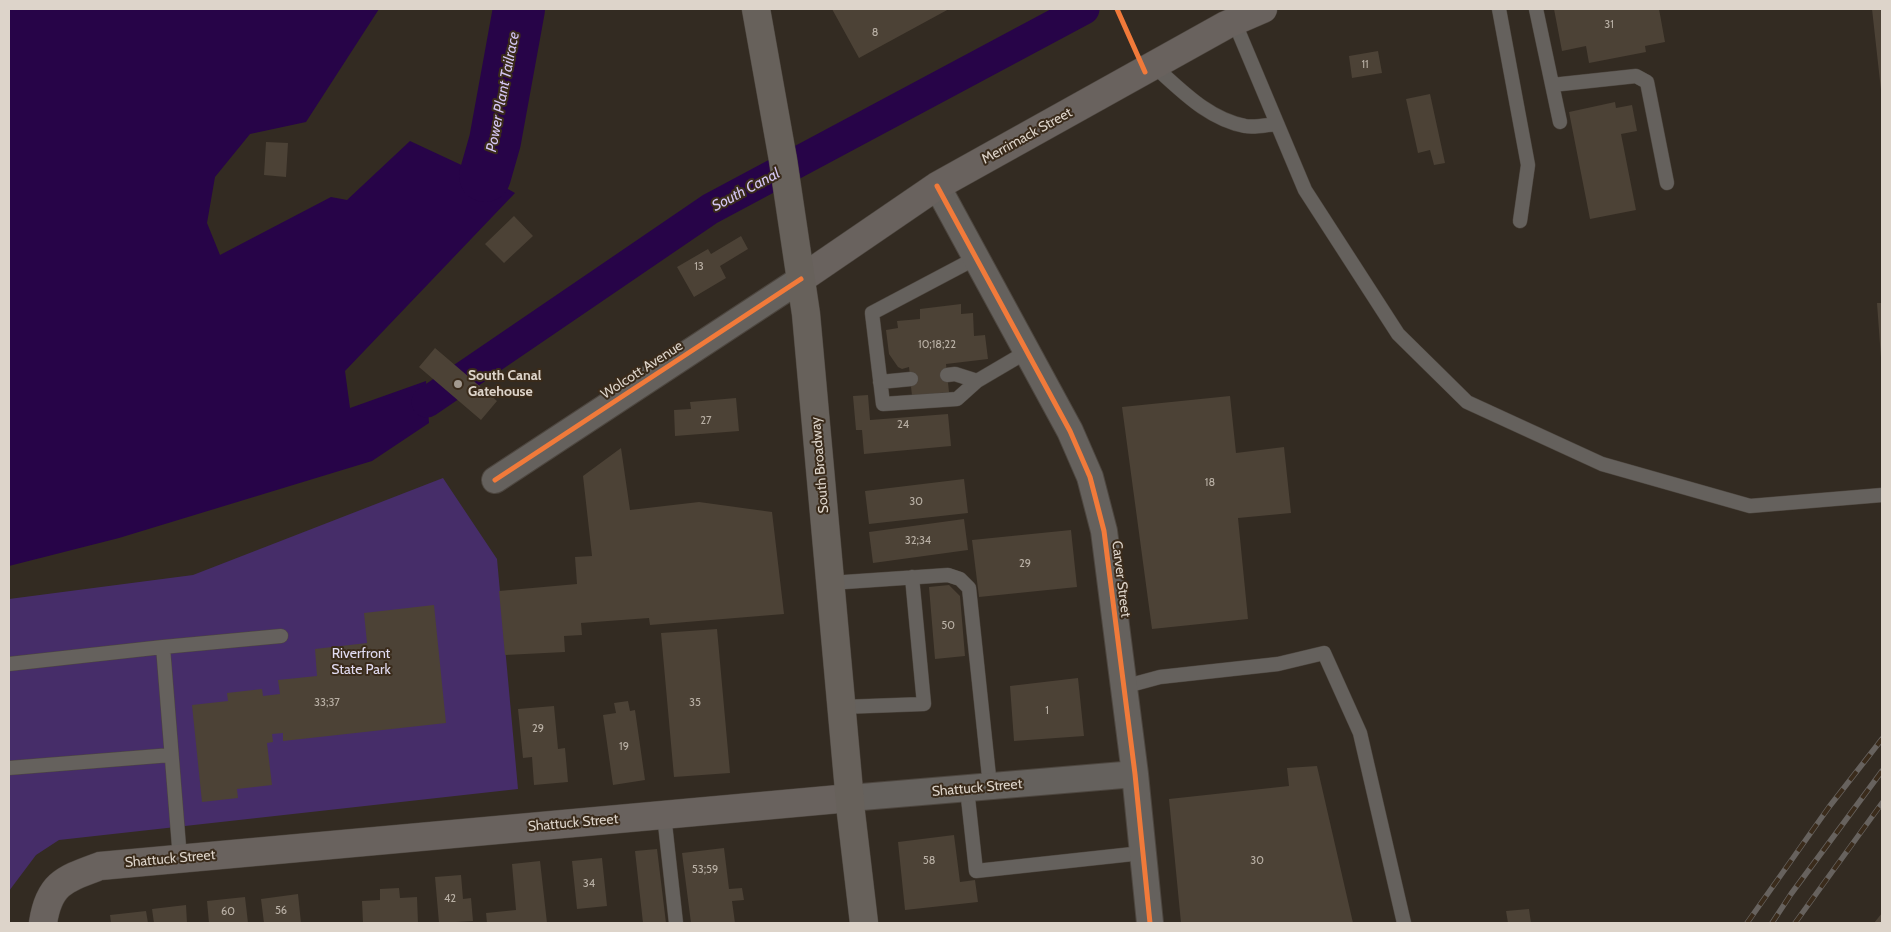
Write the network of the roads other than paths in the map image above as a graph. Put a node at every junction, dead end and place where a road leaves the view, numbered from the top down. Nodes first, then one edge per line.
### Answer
1 (756, 9) edge
2 (1263, 9) edge
3 (1499, 9) edge
4 (1536, 9) edge
5 (1234, 21) junction
6 (1155, 67) junction
7 (1552, 85) junction
8 (1560, 122) dead end
9 (1276, 124) junction
10 (1667, 183) dead end
11 (937, 186) junction
12 (1520, 221) dead end
13 (976, 258) junction
14 (801, 279) junction
15 (1028, 351) junction
16 (947, 375) dead end
17 (911, 379) dead end
18 (977, 381) junction
19 (880, 382) junction
20 (495, 480) dead end
21 (1882, 495) edge
22 (912, 578) junction
23 (830, 583) junction
24 (281, 636) dead end
25 (163, 647) junction
26 (9, 664) edge
27 (1123, 687) junction
28 (842, 707) junction
29 (171, 755) junction
30 (9, 768) edge
31 (1134, 774) junction
32 (978, 788) junction
33 (850, 798) junction
34 (664, 815) junction
35 (1142, 853) junction
36 (180, 859) junction
37 (42, 923) edge
38 (676, 923) edge
39 (864, 923) edge
40 (1150, 923) edge
41 (1404, 923) edge

1 - 14 main road, South Broadway
2 - 5 main road, Merrimack Street
3 - 12 lane
4 - 7 lane
5 - 6 main road, Merrimack Street
5 - 9 lane
6 - 9 lane
6 - 11 main road, Merrimack Street
7 - 8 lane
7 - 10 lane
9 - 21 lane
11 - 13 street, Carver Street
11 - 14 main road, Merrimack Street
13 - 15 street, Carver Street
13 - 19 lane
14 - 20 street, Wolcott Avenue
14 - 23 main road, South Broadway
15 - 18 lane
15 - 27 street, Carver Street
16 - 18 lane
17 - 19 lane
18 - 19 lane
22 - 23 lane
22 - 28 lane
22 - 32 lane
23 - 28 main road, South Broadway
24 - 25 lane
25 - 26 lane
25 - 29 lane
27 - 31 street, Carver Street
27 - 41 lane
28 - 33 main road, South Broadway
29 - 30 lane
29 - 36 lane
31 - 32 street, Shattuck Street
31 - 35 street, Carver Street
32 - 33 street, Shattuck Street
32 - 35 lane
33 - 34 main road, Shattuck Street
33 - 39 main road, South Broadway
34 - 36 main road, Shattuck Street
34 - 38 lane
35 - 40 street, Carver Street
36 - 37 main road, Shattuck Street

